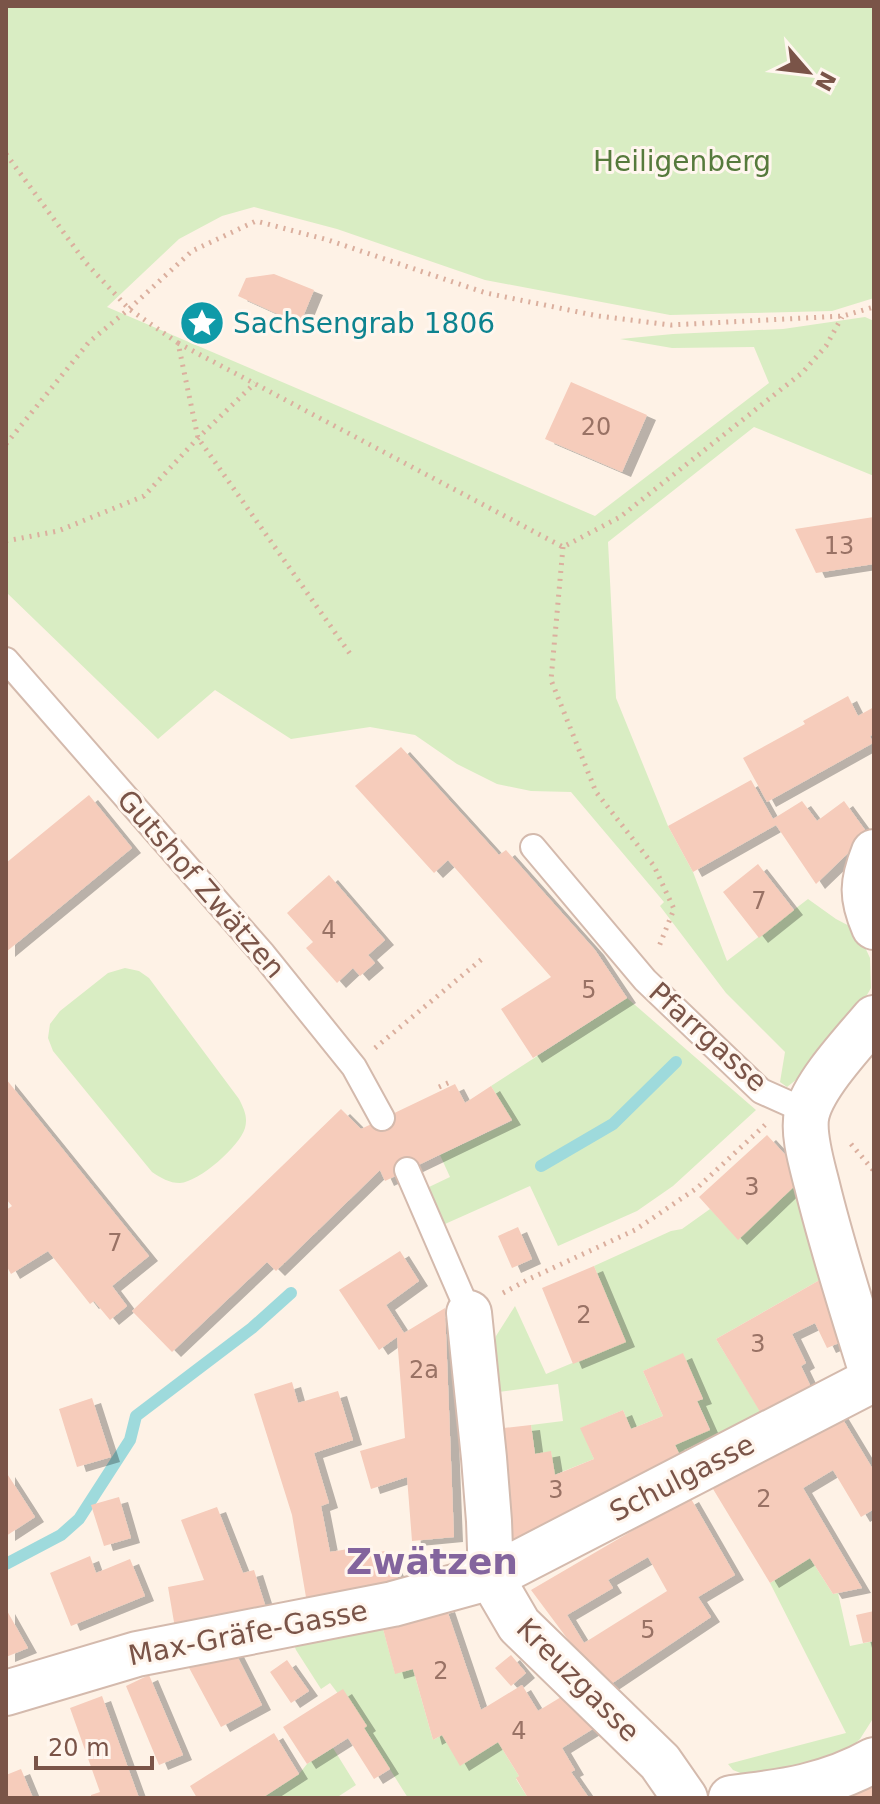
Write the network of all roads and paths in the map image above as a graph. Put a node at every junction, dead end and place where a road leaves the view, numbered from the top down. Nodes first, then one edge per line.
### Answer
1 (6, 154) edge
2 (874, 307) edge
3 (129, 309) junction
4 (843, 316) junction
5 (178, 343) junction
6 (255, 383) junction
7 (198, 438) junction
8 (6, 444) edge
9 (6, 541) edge
10 (563, 547) junction
11 (353, 658) dead end
12 (6, 660) edge
13 (533, 847) dead end
14 (874, 852) edge
15 (874, 927) edge
16 (482, 959) dead end
17 (645, 980) junction
18 (874, 1018) edge
19 (394, 1033) dead end
20 (450, 1082) dead end
21 (439, 1087) dead end
22 (789, 1116) junction
23 (382, 1118) dead end
24 (846, 1138) dead end
25 (407, 1170) dead end
26 (874, 1171) edge
27 (529, 1279) dead end
28 (469, 1313) joint
29 (874, 1380) edge
30 (491, 1577) junction
31 (6, 1693) edge
32 (874, 1760) edge
33 (685, 1798) edge
34 (731, 1798) edge

1 - 3 path
2 - 4 path
3 - 4 path
3 - 5 path
3 - 8 path
4 - 10 path
5 - 6 path
5 - 7 path
6 - 7 path
6 - 10 path
7 - 9 path
7 - 11 path
10 - 17 path
12 - 23 lane, Gutshof Zwätzen
13 - 17 lane, Pfarrgasse
14 - 15 street
16 - 19 path
17 - 22 lane, Pfarrgasse
18 - 22 street
20 - 21 path
22 - 27 path
22 - 29 street
24 - 26 path
25 - 28 lane
28 - 30 street, Kreuzgasse
29 - 30 street, Schulgasse
30 - 31 street, Max-Gräfe-Gasse
30 - 33 street, Kreuzgasse
32 - 34 street

